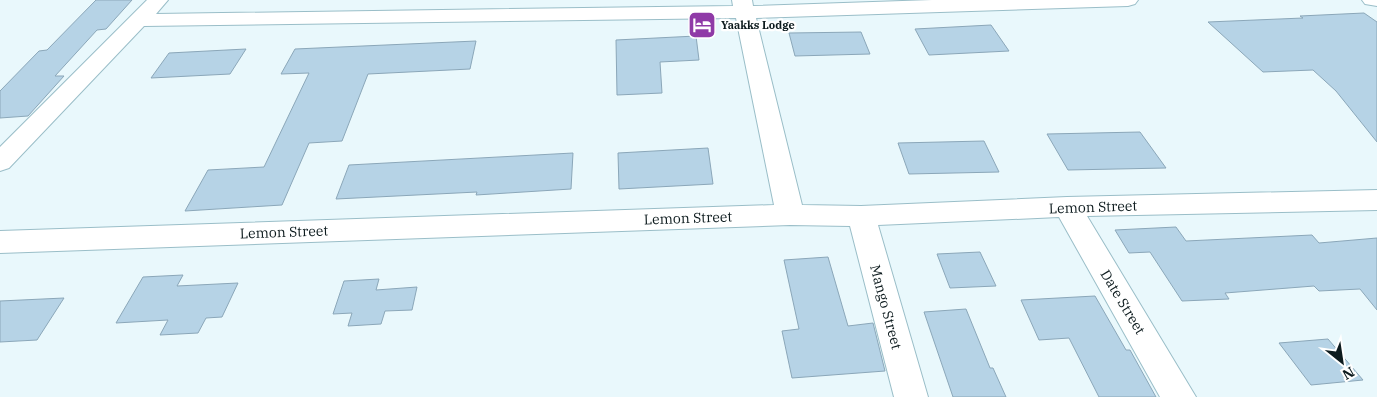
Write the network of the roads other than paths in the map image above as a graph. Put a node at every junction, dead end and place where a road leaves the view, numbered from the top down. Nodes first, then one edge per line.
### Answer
1 (158, 0) edge
2 (1128, 0) edge
3 (1372, 0) edge
4 (1377, 0) edge
5 (743, 6) edge
6 (140, 20) junction
7 (0, 162) edge
8 (1377, 200) edge
9 (1067, 207) junction
10 (790, 214) junction
11 (861, 216) junction
12 (0, 242) edge
13 (911, 397) edge
14 (1179, 397) edge

1 - 6 street
2 - 5 street
3 - 4 street
5 - 6 street
5 - 10 street
6 - 7 street
8 - 9 street, Lemon Street
9 - 11 street, Lemon Street
9 - 14 street, Date Street
10 - 11 street, Lemon Street
10 - 12 street, Lemon Street
11 - 13 street, Mango Street

